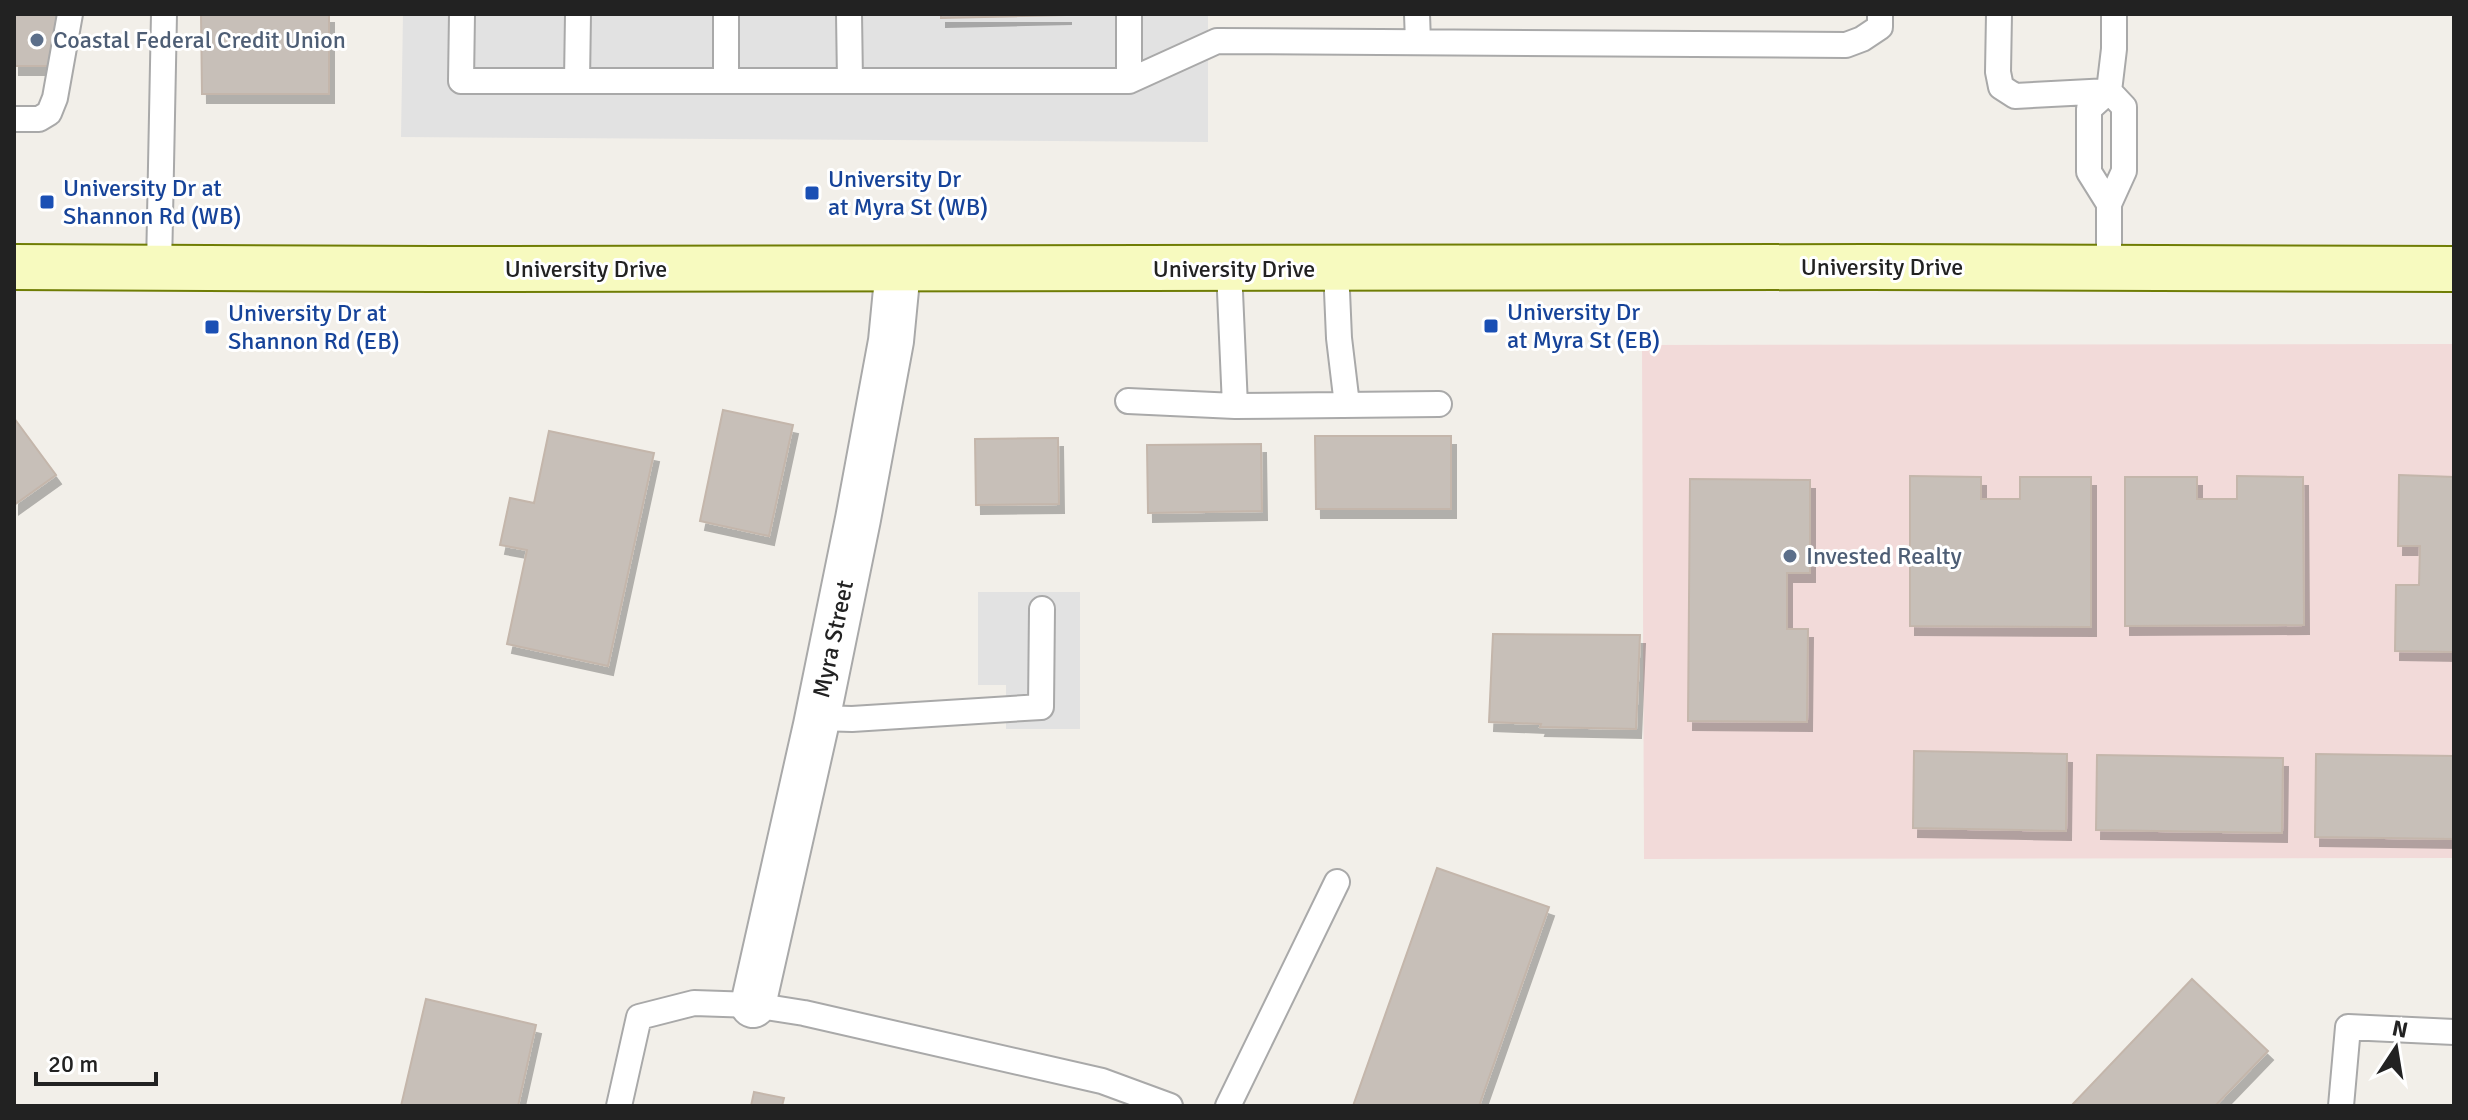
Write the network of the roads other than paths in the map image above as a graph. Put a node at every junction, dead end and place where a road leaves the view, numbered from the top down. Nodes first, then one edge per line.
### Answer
1 (70, 14) edge
2 (164, 14) edge
3 (462, 14) edge
4 (578, 14) edge
5 (726, 14) edge
6 (849, 14) edge
7 (1129, 14) edge
8 (1417, 14) edge
9 (1880, 14) edge
10 (1999, 14) edge
11 (2114, 14) edge
12 (1418, 42) junction
13 (577, 81) junction
14 (726, 81) junction
15 (850, 81) junction
16 (1129, 81) junction
17 (2109, 91) junction
18 (14, 119) edge
19 (2109, 204) junction
20 (14, 267) edge
21 (159, 268) junction
22 (1336, 268) junction
23 (2109, 268) junction
24 (898, 269) junction
25 (1229, 269) junction
26 (2454, 269) edge
27 (1128, 401) dead end
28 (1439, 404) dead end
29 (1347, 405) junction
30 (1235, 406) junction
31 (1042, 609) dead end
32 (817, 718) junction
33 (1337, 882) dead end
34 (753, 1005) junction
35 (2454, 1032) edge
36 (619, 1106) edge
37 (1170, 1106) edge
38 (1228, 1106) edge
39 (2341, 1106) edge

1 - 18 lane
2 - 21 lane
3 - 13 lane
4 - 13 lane
5 - 14 lane
6 - 15 lane
7 - 16 lane
8 - 12 lane
9 - 12 lane
10 - 17 lane
11 - 17 lane
12 - 16 lane
13 - 14 lane
14 - 15 lane
15 - 16 lane
17 - 19 lane
17 - 19 lane
19 - 23 lane
20 - 21 main road, University Drive
21 - 24 main road, University Drive
22 - 23 main road, University Drive
22 - 25 main road, University Drive
22 - 29 lane
23 - 26 main road, University Drive
24 - 25 main road, University Drive
24 - 32 street, Myra Street
25 - 30 lane
27 - 30 lane
28 - 29 lane
29 - 30 lane
31 - 32 lane
32 - 34 street, Myra Street
33 - 38 lane
34 - 36 lane
34 - 37 lane
35 - 39 lane

